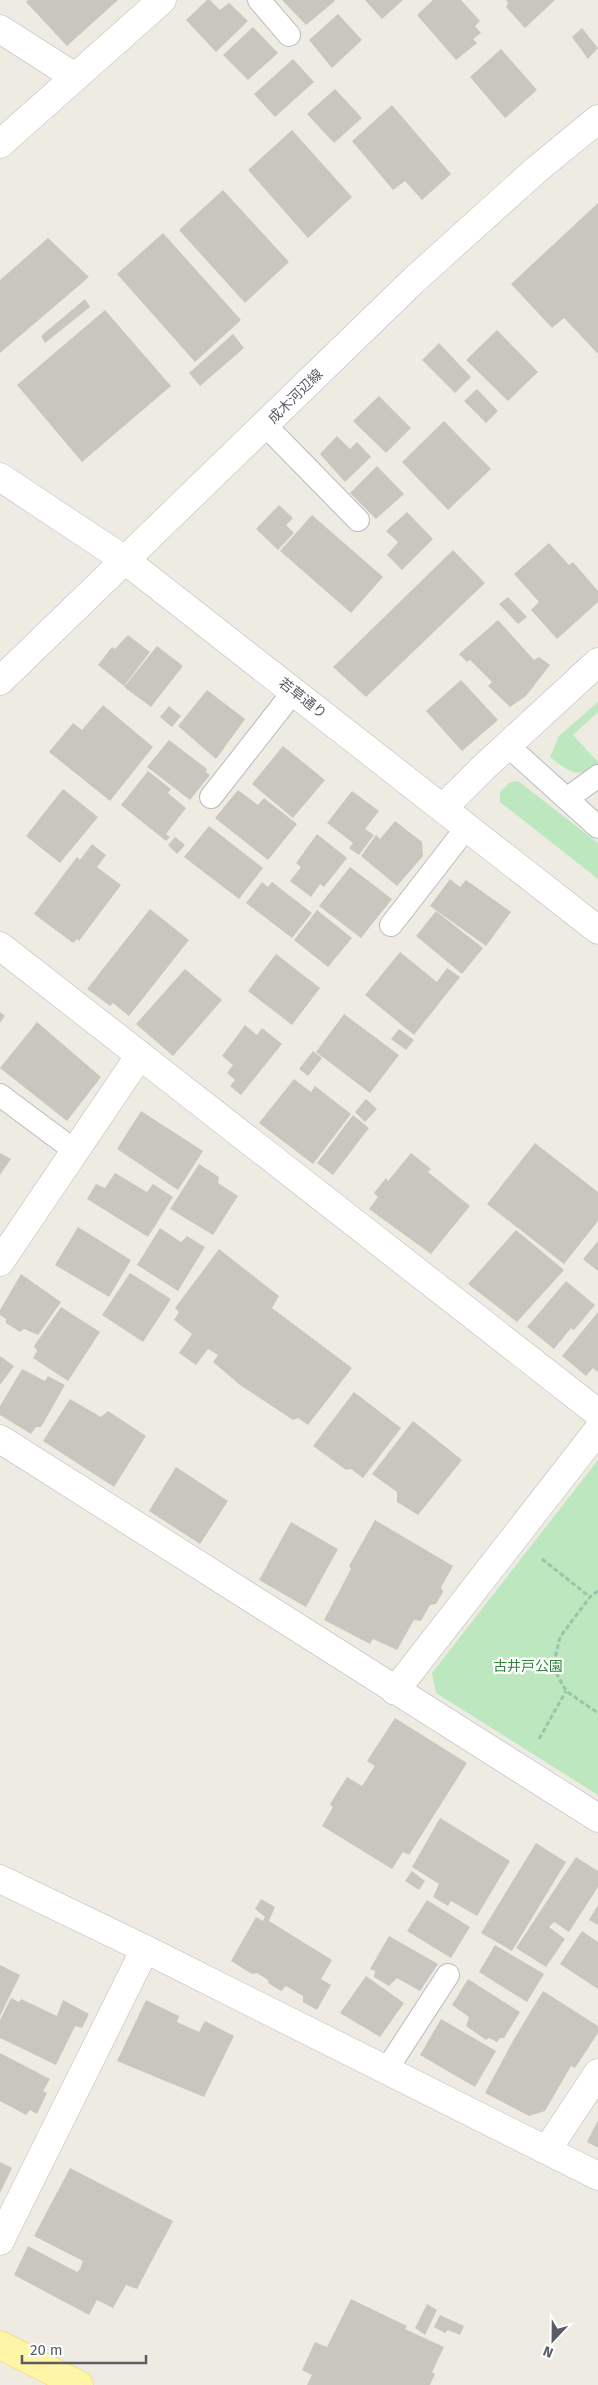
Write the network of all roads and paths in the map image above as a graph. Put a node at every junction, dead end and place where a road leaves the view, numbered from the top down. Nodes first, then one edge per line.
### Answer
1 (162, 0) edge
2 (259, 0) edge
3 (0, 29) edge
4 (289, 35) dead end
5 (75, 77) junction
6 (598, 119) edge
7 (0, 144) edge
8 (265, 425) junction
9 (0, 477) edge
10 (358, 520) dead end
11 (125, 560) junction
12 (598, 662) edge
13 (0, 681) edge
14 (294, 691) junction
15 (507, 746) junction
16 (598, 776) edge
17 (210, 797) dead end
18 (568, 798) junction
19 (443, 808) junction
20 (468, 827) junction
21 (598, 827) edge
22 (391, 925) dead end
23 (598, 930) edge
24 (0, 946) edge
25 (140, 1055) junction
26 (0, 1095) edge
27 (75, 1151) junction
28 (0, 1262) edge
29 (598, 1414) edge
30 (598, 1430) edge
31 (0, 1439) edge
32 (515, 1536) junction
33 (598, 1591) edge
34 (590, 1597) junction
35 (395, 1691) junction
36 (566, 1691) junction
37 (598, 1713) edge
38 (521, 1770) junction
39 (598, 1818) edge
40 (0, 1879) edge
41 (145, 1949) junction
42 (448, 1975) dead end
43 (387, 2069) junction
44 (598, 2073) edge
45 (547, 2150) junction
46 (598, 2176) edge
47 (0, 2241) edge
48 (0, 2345) edge
49 (80, 2385) edge

1 - 5 street
2 - 4 lane
3 - 5 street
5 - 7 street
6 - 8 street, 成木河辺線
8 - 10 lane
8 - 11 street, 成木河辺線
9 - 11 street, 若草通り
11 - 13 street, 成木河辺線
11 - 14 street, 若草通り
12 - 15 street
14 - 17 lane
14 - 19 street, 若草通り
15 - 18 lane
15 - 19 street
16 - 18 lane
18 - 21 lane
19 - 20 street, 若草通り
20 - 22 lane
20 - 23 street, 若草通り
24 - 25 street
25 - 27 street
25 - 29 street
26 - 27 lane
27 - 28 street
30 - 32 street
31 - 35 street
32 - 34 path
32 - 35 street
33 - 34 path
34 - 36 path
35 - 38 street
36 - 37 path
36 - 38 path
38 - 39 street
40 - 41 street
41 - 43 street
41 - 47 street
42 - 43 lane
43 - 45 street
44 - 45 street
45 - 46 street
48 - 49 main road

